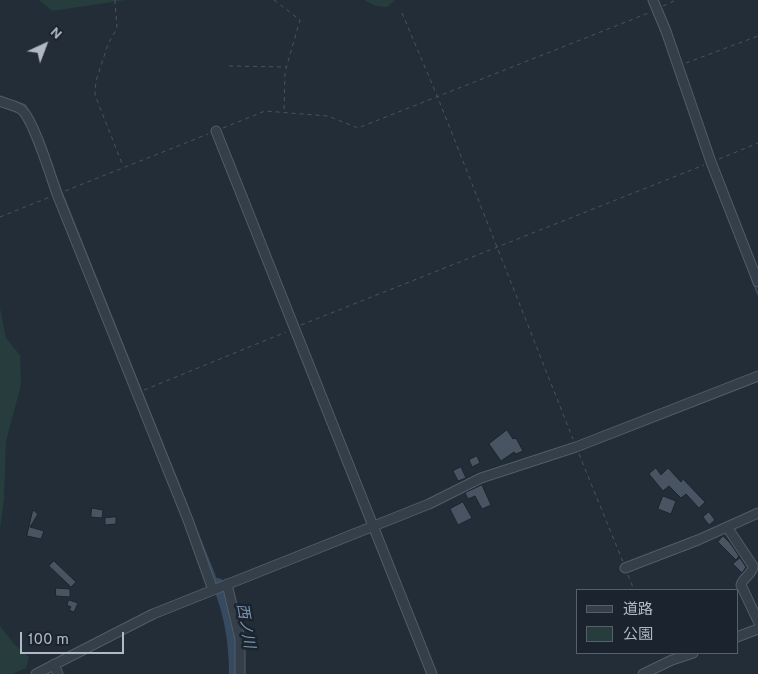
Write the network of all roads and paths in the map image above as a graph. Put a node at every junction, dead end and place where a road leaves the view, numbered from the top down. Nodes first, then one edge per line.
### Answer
1 (115, 0) edge
2 (274, 0) edge
3 (654, 0) edge
4 (676, 0) edge
5 (657, 9) junction
6 (402, 13) dead end
7 (758, 36) edge
8 (230, 66) dead end
9 (678, 66) junction
10 (287, 68) junction
11 (438, 98) junction
12 (0, 101) edge
13 (284, 112) junction
14 (216, 131) junction
15 (758, 143) edge
16 (711, 162) junction
17 (124, 167) junction
18 (60, 193) junction
19 (0, 217) edge
20 (496, 247) junction
21 (758, 282) edge
22 (294, 328) junction
23 (758, 376) edge
24 (144, 390) dead end
25 (576, 447) junction
26 (758, 513) edge
27 (374, 526) junction
28 (728, 527) junction
29 (625, 568) junction
30 (220, 587) junction
31 (634, 589) edge
32 (758, 621) edge
33 (758, 629) edge
34 (738, 637) edge
35 (689, 654) edge
36 (54, 664) junction
37 (36, 674) edge
38 (58, 674) edge
39 (240, 674) edge
40 (432, 674) edge
41 (643, 674) edge

1 - 17 path
2 - 10 path
3 - 5 street
4 - 5 path
5 - 9 street
5 - 11 path
6 - 11 path
7 - 9 path
8 - 10 path
9 - 16 street
10 - 13 path
11 - 13 path
11 - 20 path
12 - 18 street
13 - 14 path
14 - 17 path
14 - 22 street
15 - 16 path
16 - 20 path
16 - 21 street
17 - 18 path
18 - 19 path
18 - 30 street
20 - 22 path
20 - 25 path
22 - 24 path
22 - 27 street
23 - 25 street
25 - 27 street
25 - 29 path
26 - 28 street
27 - 30 street
27 - 40 street
28 - 29 street
28 - 32 street
29 - 31 path
30 - 36 street
30 - 39 street
33 - 34 street
35 - 41 street
36 - 37 street
36 - 38 street

